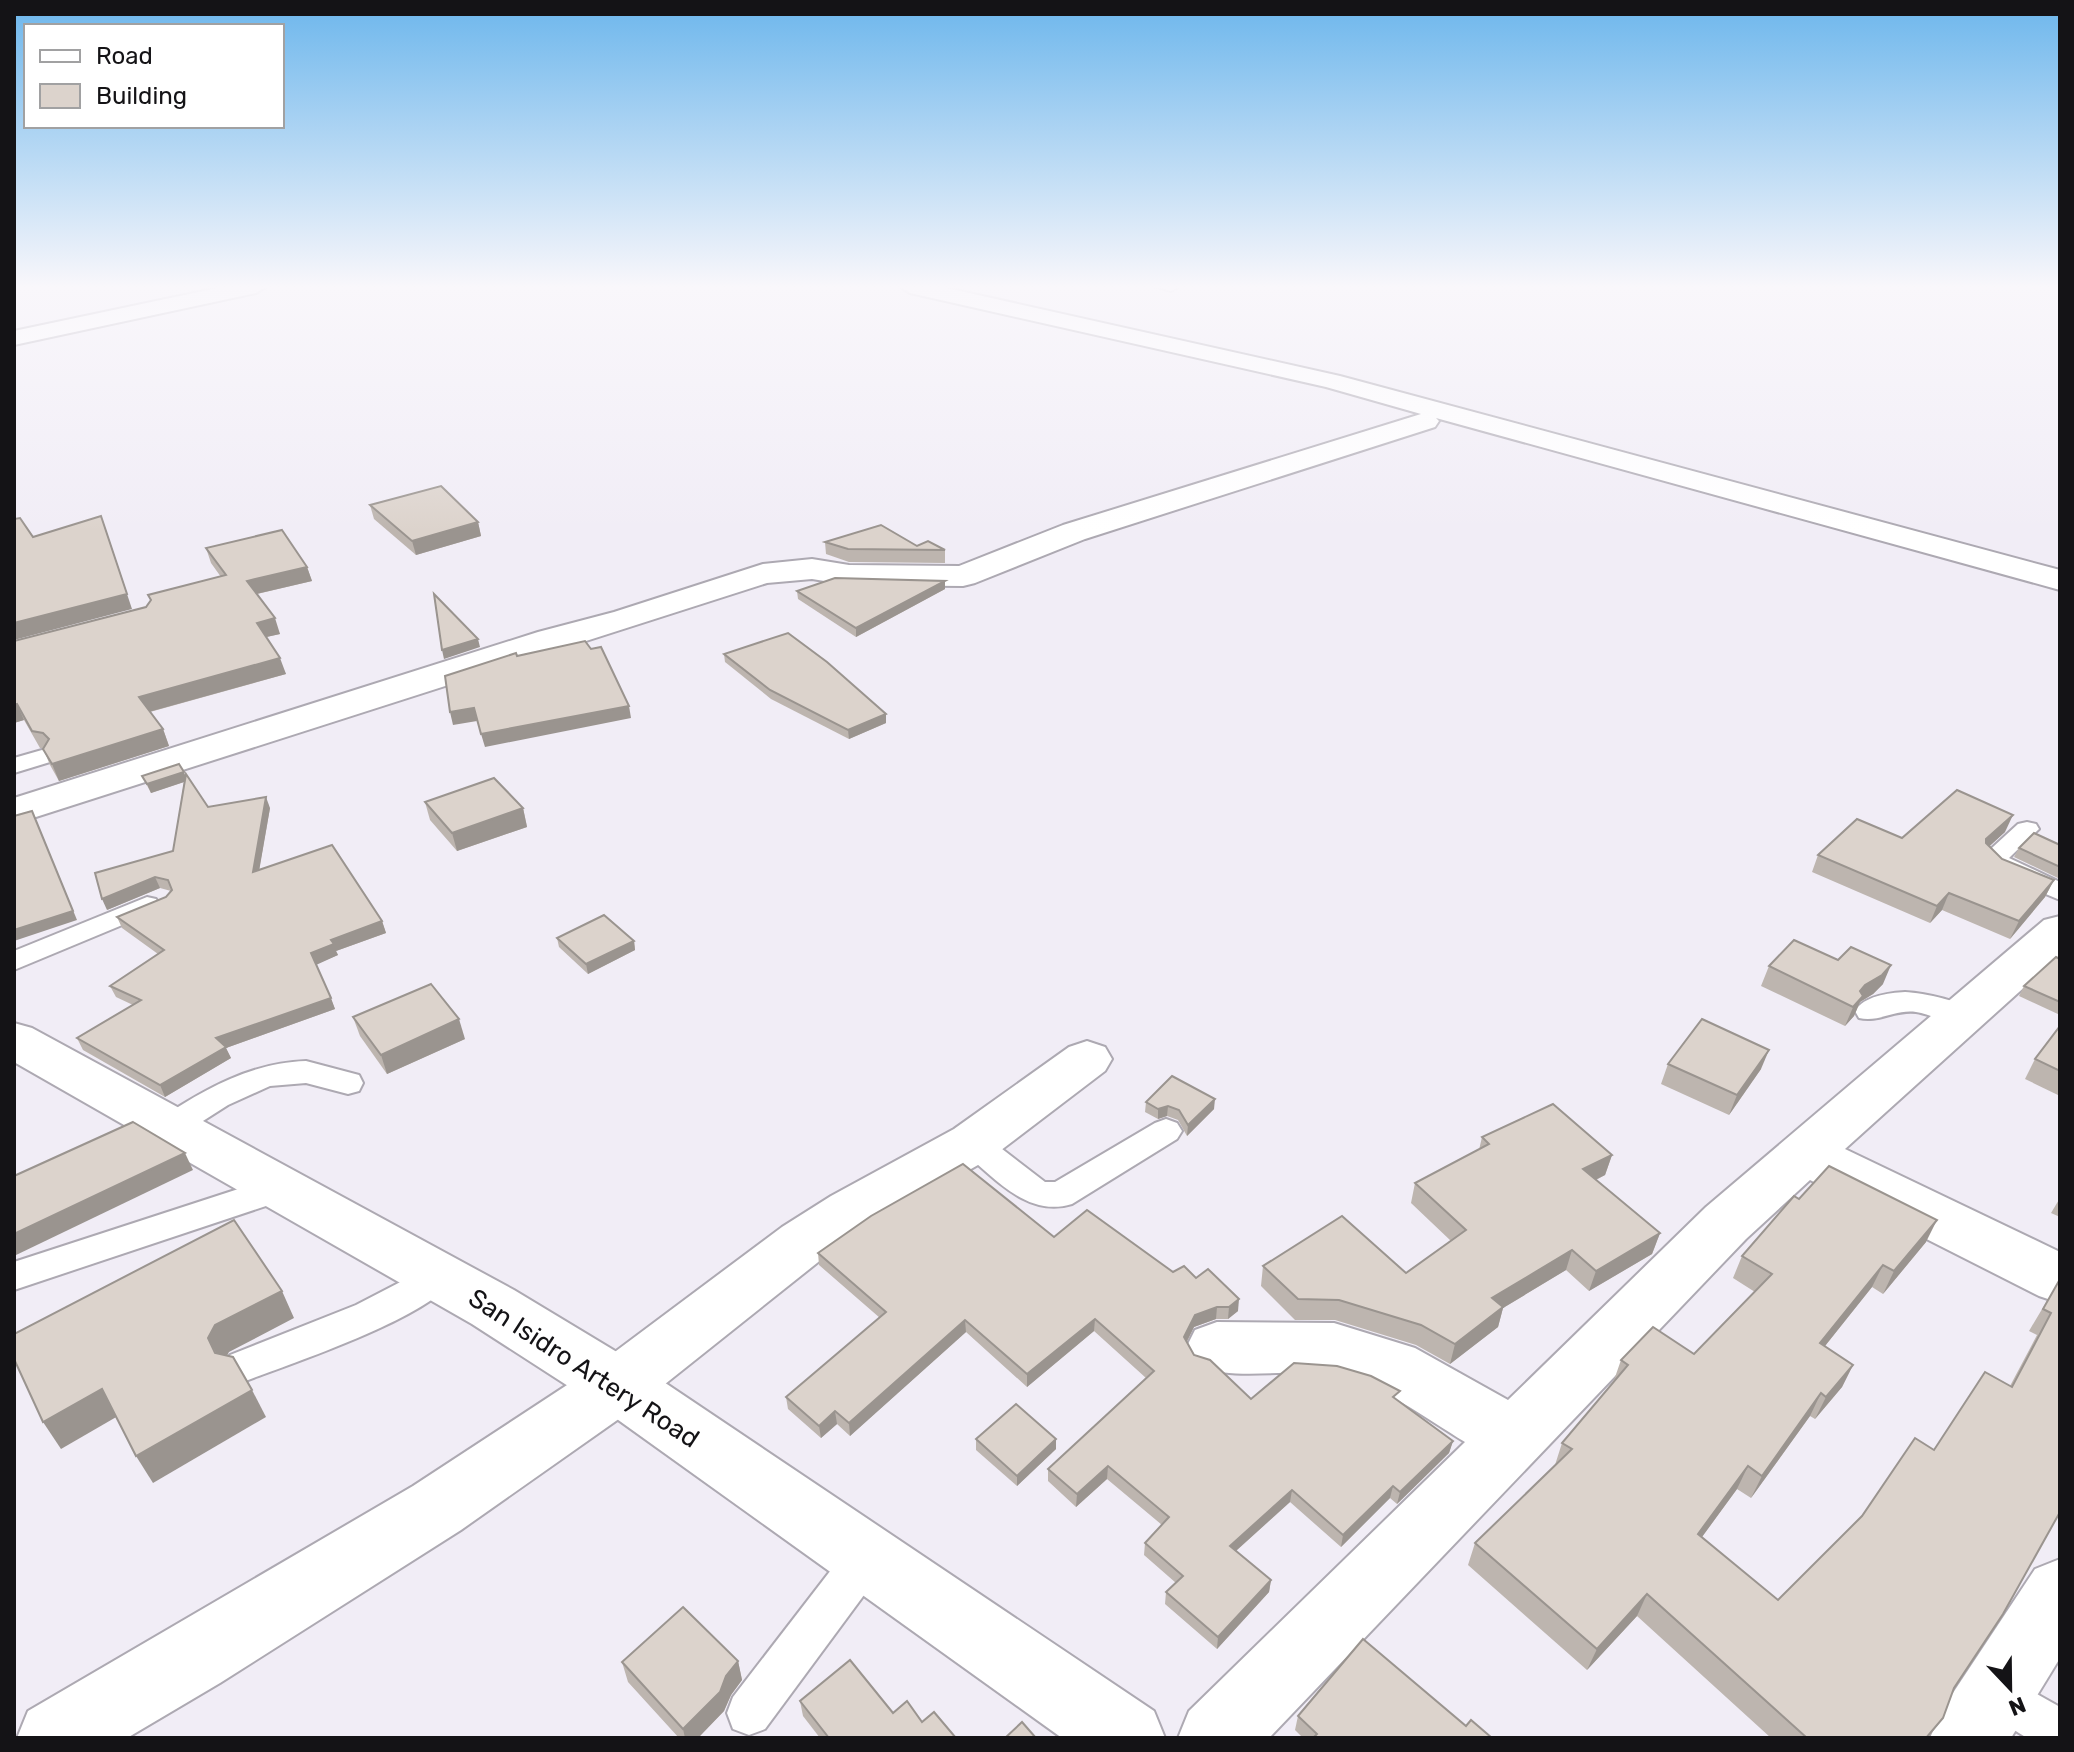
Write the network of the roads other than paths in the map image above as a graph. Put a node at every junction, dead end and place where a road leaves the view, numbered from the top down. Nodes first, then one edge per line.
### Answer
1 (1272, 368) edge
2 (1425, 421) dead end
3 (2060, 580) edge
4 (42, 757) edge
5 (14, 766) edge
6 (14, 812) edge
7 (2027, 829) dead end
8 (2060, 892) edge
9 (161, 899) edge
10 (2060, 930) edge
11 (14, 961) edge
12 (1869, 1011) dead end
13 (1962, 1016) junction
14 (17, 1045) edge
15 (1087, 1059) dead end
16 (348, 1083) dead end
17 (170, 1127) junction
18 (1166, 1131) dead end
19 (973, 1143) junction
20 (1805, 1153) junction
21 (281, 1188) junction
22 (14, 1276) edge
23 (439, 1276) junction
24 (2060, 1279) edge
25 (1217, 1348) dead end
26 (243, 1366) dead end
27 (618, 1385) junction
28 (1514, 1437) junction
29 (866, 1558) junction
30 (2060, 1593) edge
31 (749, 1713) dead end
32 (1983, 1716) edge
33 (2060, 1733) edge
34 (55, 1738) edge
35 (1127, 1738) edge
36 (1216, 1738) edge

1 - 3 street
2 - 6 street
4 - 5 lane
7 - 8 lane
9 - 11 lane
10 - 13 street
12 - 13 lane
13 - 20 street
14 - 17 street, San Isidro Artery Road
15 - 19 street
16 - 17 lane
17 - 21 street, San Isidro Artery Road
18 - 19 lane
19 - 27 street
20 - 24 street
20 - 28 street
21 - 22 lane
21 - 23 street, San Isidro Artery Road
23 - 26 lane
23 - 27 street, San Isidro Artery Road
25 - 28 street
27 - 29 street, San Isidro Artery Road
27 - 34 street
28 - 36 street
29 - 31 lane
29 - 35 street, San Isidro Artery Road
30 - 32 street
32 - 33 lane

